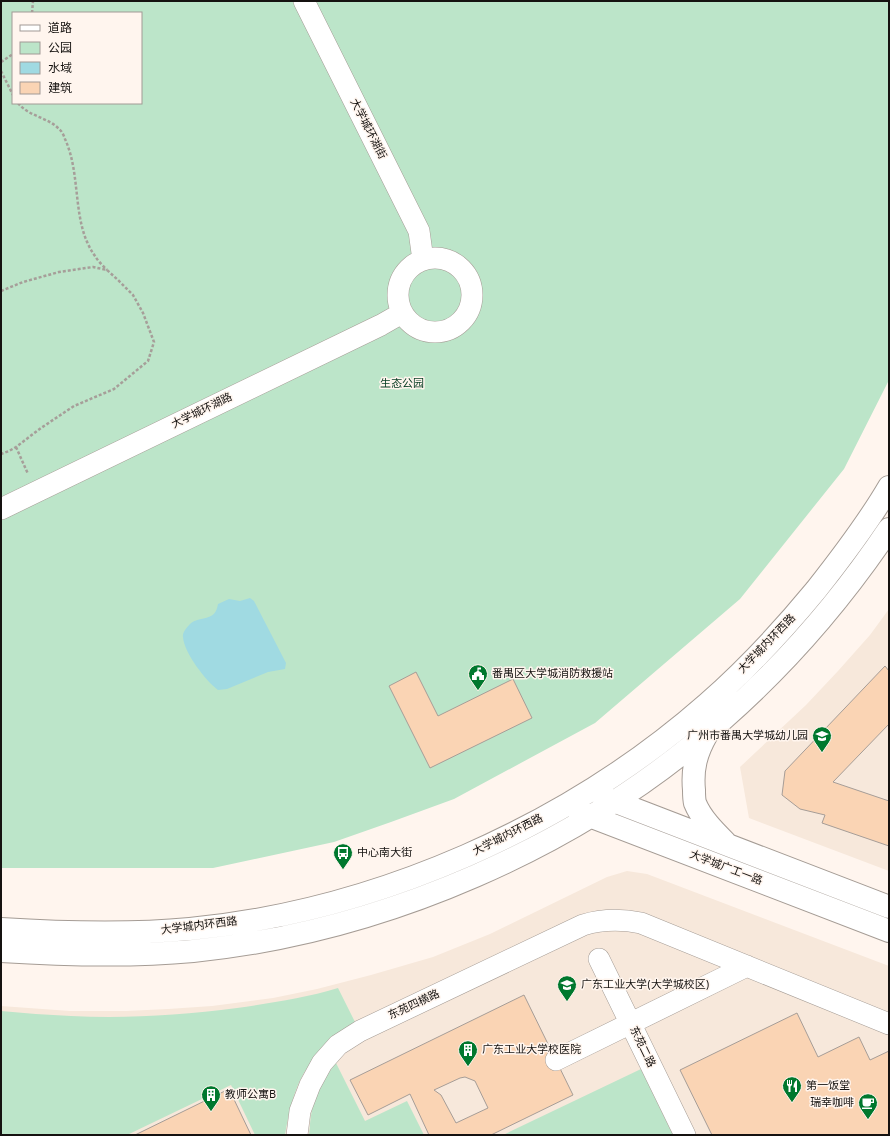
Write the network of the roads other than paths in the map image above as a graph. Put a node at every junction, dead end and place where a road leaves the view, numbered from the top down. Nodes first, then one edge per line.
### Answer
1 (304, 1) edge
2 (423, 260) junction
3 (402, 313) junction
4 (889, 487) edge
5 (1, 509) edge
6 (889, 529) edge
7 (709, 731) junction
8 (587, 791) junction
9 (614, 801) junction
10 (563, 806) junction
11 (590, 816) junction
12 (729, 846) junction
13 (889, 907) edge
14 (1, 929) edge
15 (889, 931) edge
16 (1, 951) edge
17 (599, 959) dead end
18 (747, 966) junction
19 (631, 1023) junction
20 (889, 1024) edge
21 (556, 1060) dead end
22 (297, 1135) edge
23 (685, 1135) edge

1 - 2 street, 大学城环湖街
2 - 3 street
2 - 3 street
3 - 5 street, 大学城环湖路
4 - 8 main road, 大学城内环西路
6 - 7 main road, 大学城内环西路
7 - 9 main road, 大学城内环西路
7 - 12 main road
8 - 9 main road, 大学城广工一路
8 - 10 main road, 大学城内环西路
9 - 11 main road, 大学城内环西路
9 - 12 main road, 大学城广工一路
10 - 11 main road, 大学城广工一路
10 - 14 main road, 大学城内环西路
11 - 15 main road, 大学城广工一路
11 - 16 main road, 大学城内环西路
12 - 13 main road, 大学城广工一路
17 - 19 street, 东苑二路
18 - 19 street
18 - 20 street, 东苑四横路
18 - 22 street, 东苑四横路
19 - 21 street
19 - 23 street, 东苑二路

